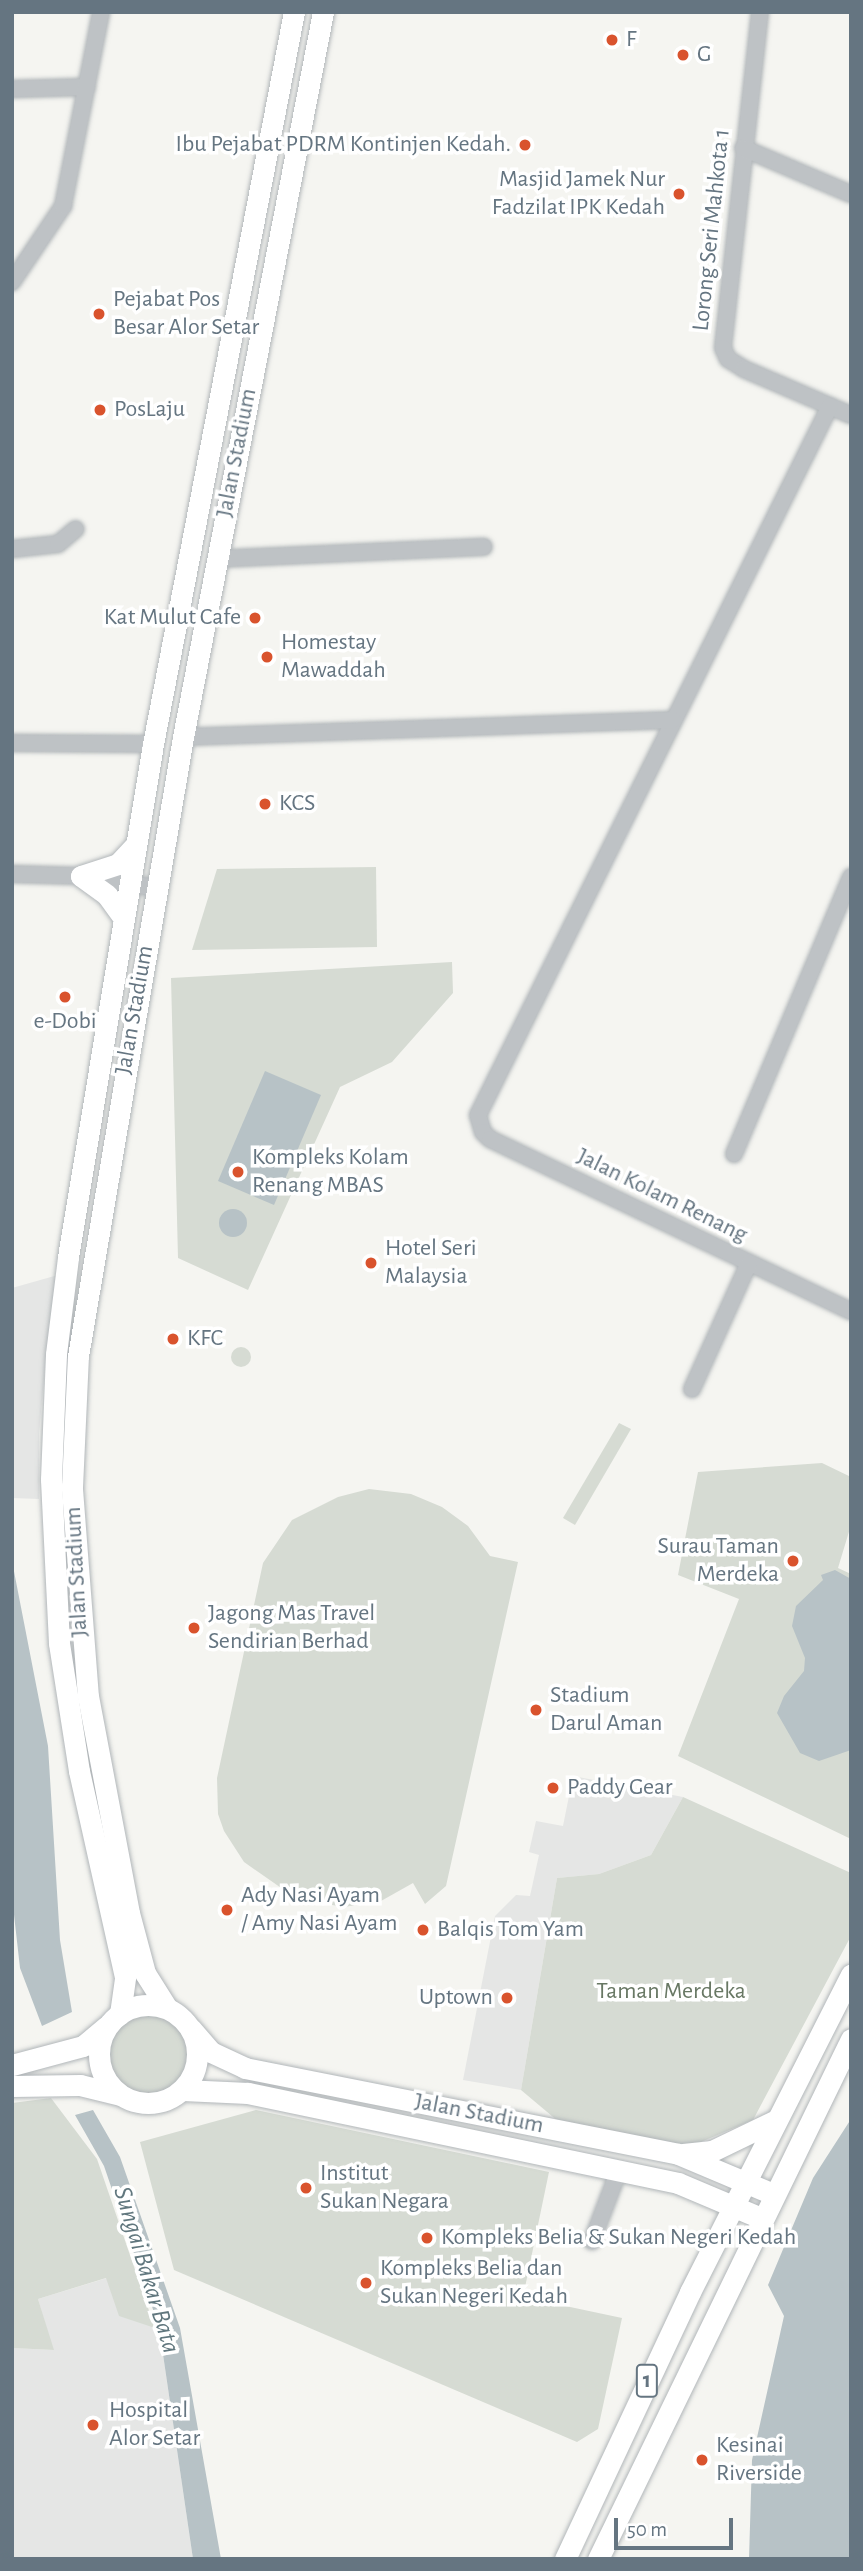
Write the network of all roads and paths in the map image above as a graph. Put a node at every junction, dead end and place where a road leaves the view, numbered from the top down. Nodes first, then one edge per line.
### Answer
1 (102, 12) edge
2 (294, 12) edge
3 (323, 12) edge
4 (760, 12) edge
5 (87, 87) junction
6 (12, 89) edge
7 (743, 148) junction
8 (851, 194) edge
9 (12, 282) edge
10 (831, 406) junction
11 (851, 415) edge
12 (76, 529) dead end
13 (484, 547) dead end
14 (12, 549) edge
15 (217, 559) junction
16 (673, 720) junction
17 (183, 737) junction
18 (12, 743) edge
19 (153, 744) junction
20 (136, 845) junction
21 (12, 874) edge
22 (81, 876) junction
23 (851, 877) edge
24 (130, 884) junction
25 (157, 888) junction
26 (845, 906) edge
27 (124, 918) junction
28 (734, 1154) dead end
29 (750, 1263) junction
30 (851, 1311) edge
31 (692, 1389) dead end
32 (851, 1975) edge
33 (167, 2008) junction
34 (114, 2019) junction
35 (191, 2029) junction
36 (851, 2039) edge
37 (12, 2065) edge
38 (12, 2086) edge
39 (183, 2090) junction
40 (120, 2095) junction
41 (778, 2119) junction
42 (678, 2154) junction
43 (619, 2171) junction
44 (745, 2183) junction
45 (773, 2194) junction
46 (734, 2205) junction
47 (761, 2218) junction
48 (592, 2241) dead end
49 (565, 2559) edge
50 (598, 2559) edge

1 - 5 street
2 - 19 main road, Jalan Stadium
3 - 15 main road, Jalan Stadium
4 - 7 street, Lorong Seri Mahkota 1
5 - 6 street
5 - 9 street
7 - 8 street
7 - 10 street, Lorong Seri Mahkota 1
10 - 11 street, Lorong Seri Mahkota 1
10 - 16 street
12 - 14 street
13 - 15 street
15 - 17 main road, Jalan Stadium
16 - 17 street
16 - 29 street, Jalan Kolam Renang
17 - 25 main road, Jalan Stadium
18 - 19 street
19 - 20 main road, Jalan Stadium
20 - 22 main road
20 - 24 main road, Jalan Stadium
21 - 22 street
22 - 24 street
22 - 27 main road
23 - 26 street
24 - 25 street
24 - 27 main road, Jalan Stadium
25 - 33 main road, Jalan Stadium
26 - 28 street
27 - 34 main road, Jalan Stadium
29 - 30 street, Jalan Kolam Renang
29 - 31 street
32 - 41 main road, 1
33 - 34 main road
33 - 35 main road
34 - 37 main road
34 - 40 main road
35 - 39 main road
35 - 42 main road, Jalan Stadium
36 - 45 main road, 1
38 - 40 main road
39 - 40 main road
39 - 43 main road, Jalan Stadium
41 - 42 main road
41 - 44 main road, 1
42 - 44 main road, Jalan Stadium
43 - 46 main road, Jalan Stadium
43 - 48 street
44 - 45 main road, Jalan Stadium
44 - 46 main road, 1
45 - 47 main road, 1
46 - 47 main road, Jalan Stadium
46 - 49 main road, 1
47 - 50 main road, 1

